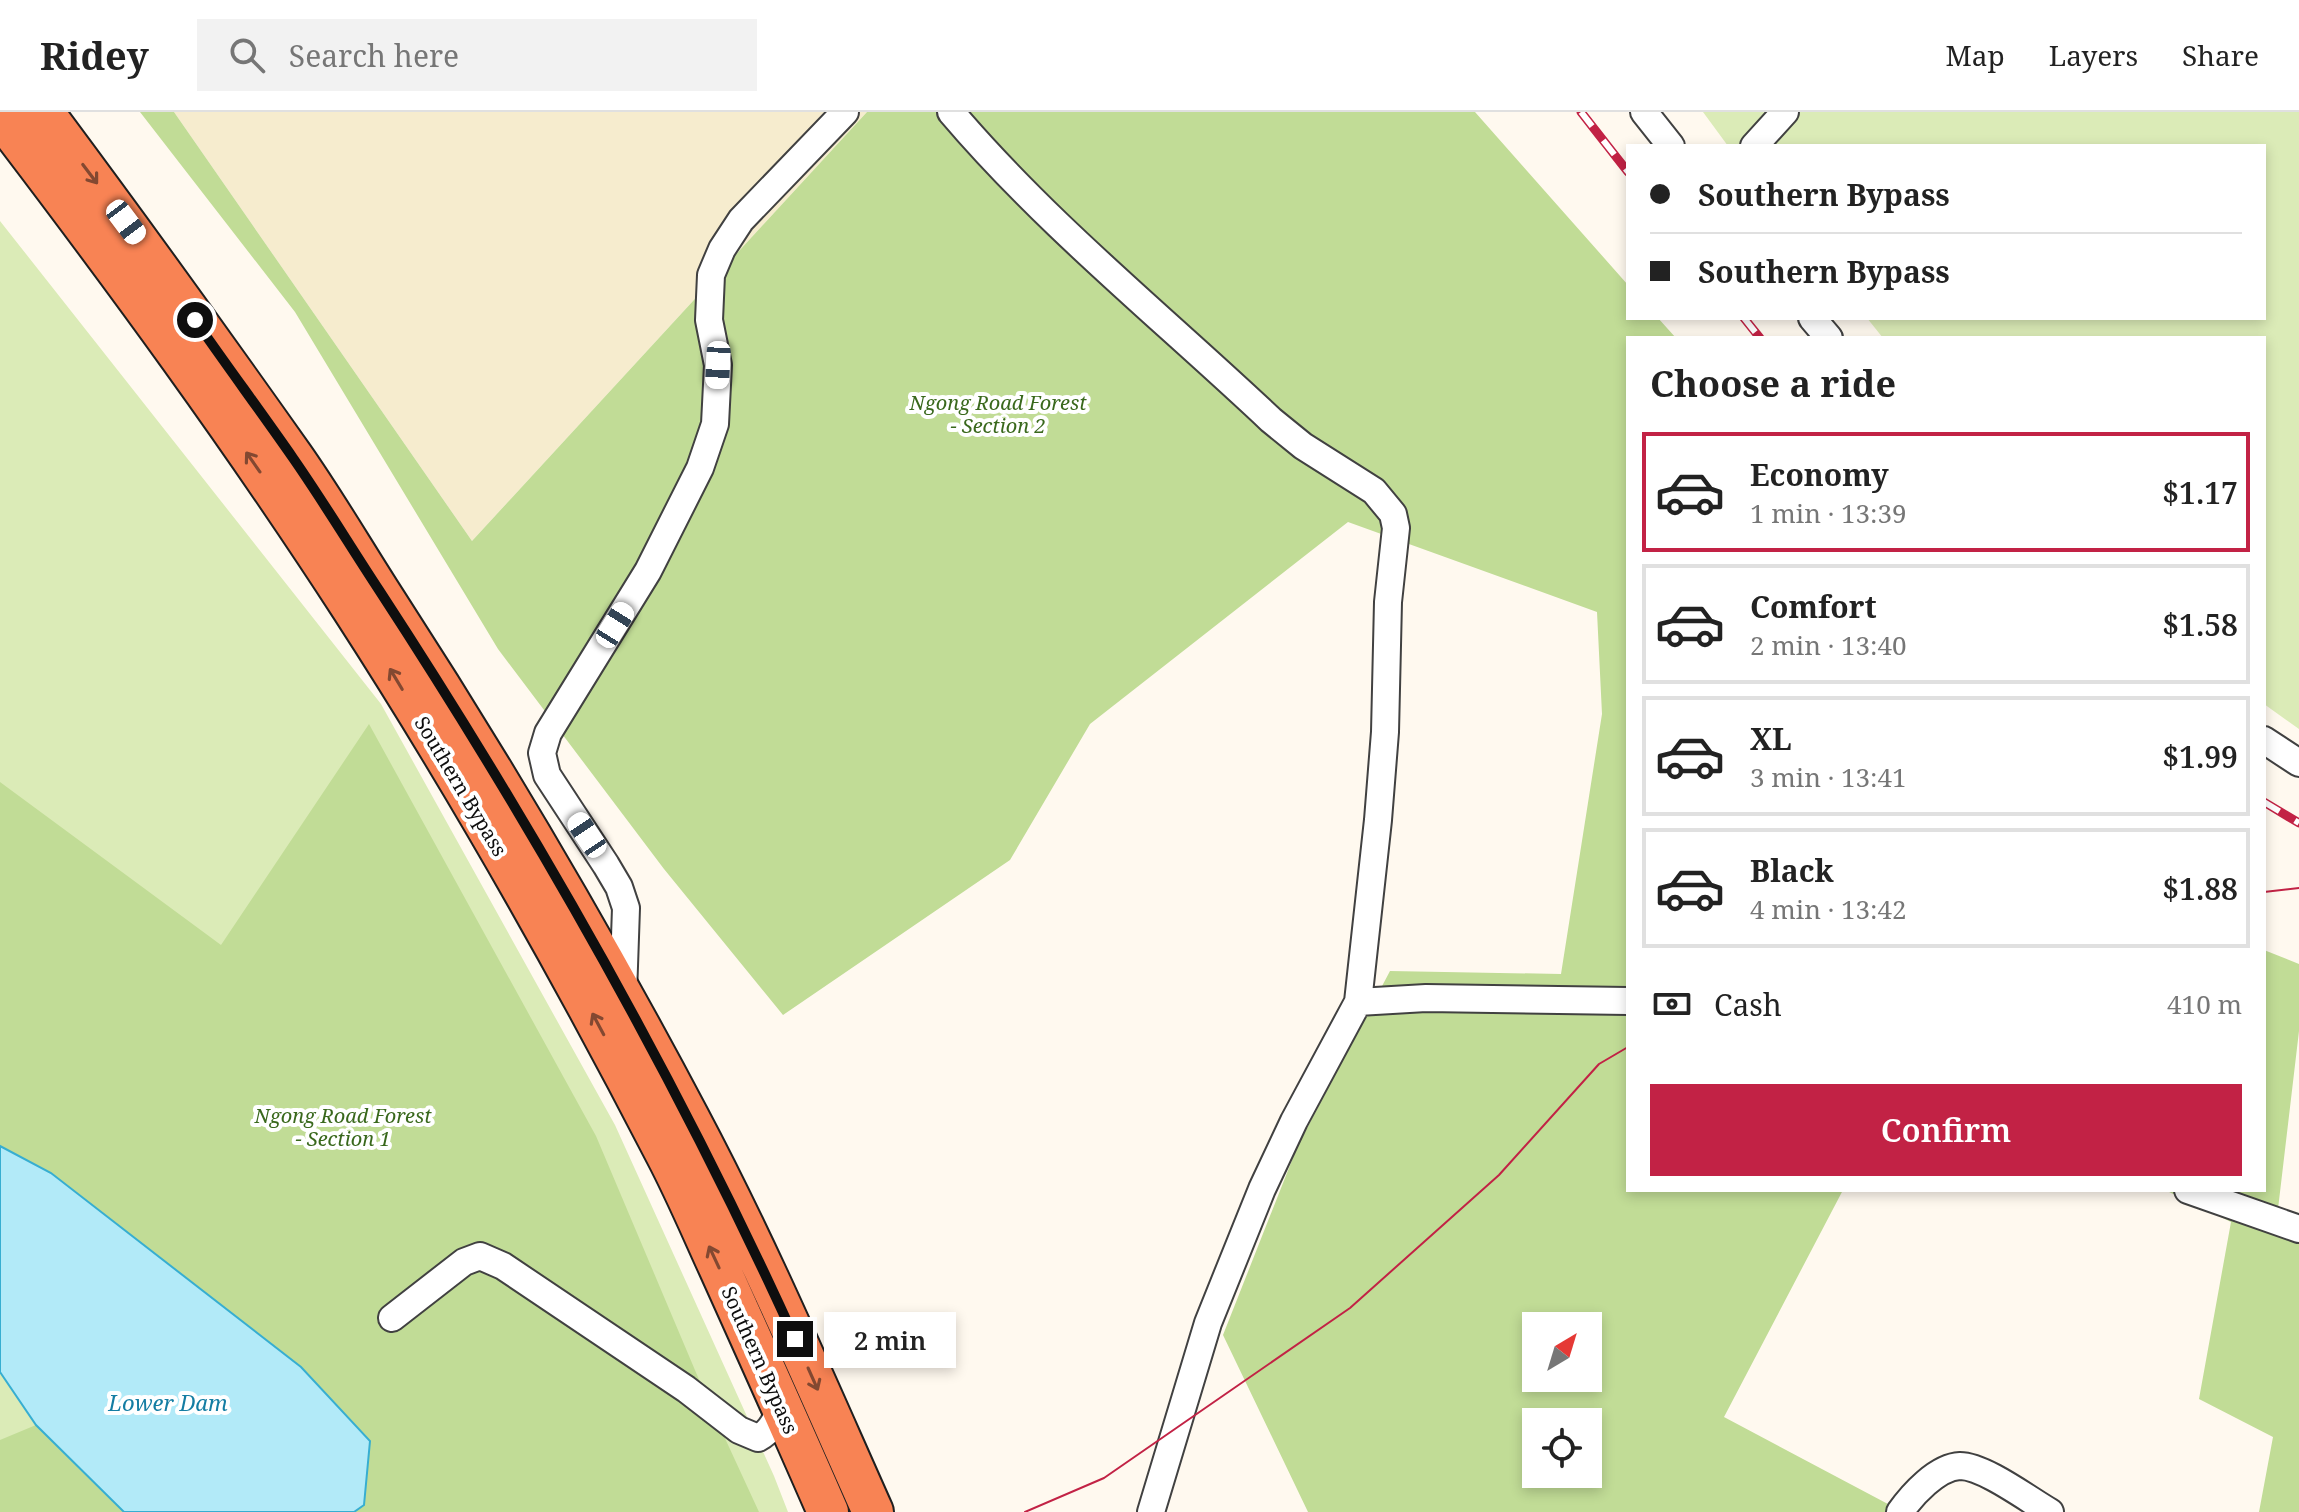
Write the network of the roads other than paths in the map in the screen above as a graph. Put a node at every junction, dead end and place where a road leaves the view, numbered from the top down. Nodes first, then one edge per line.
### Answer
1 (43, 112) edge
2 (845, 112) edge
3 (951, 112) edge
4 (1644, 112) edge
5 (1785, 112) edge
6 (0, 115) edge
7 (1669, 144) edge
8 (1756, 144) edge
9 (1814, 320) edge
10 (1827, 336) edge
11 (2266, 741) edge
12 (2299, 763) edge
13 (623, 997) junction
14 (1626, 1001) edge
15 (1358, 1002) junction
16 (2194, 1192) edge
17 (2299, 1229) edge
18 (392, 1318) dead end
19 (781, 1404) junction
20 (809, 1468) junction
21 (817, 1512) edge
22 (828, 1512) edge
23 (873, 1512) edge
24 (1151, 1512) edge
25 (1900, 1512) edge
26 (2050, 1512) edge

1 -> 13 highway, Southern Bypass
2 - 13 street
3 - 15 street
4 - 7 street
5 - 8 street
19 -> 6 highway, Southern Bypass
9 - 10 street
11 - 12 street
13 -> 23 highway, Southern Bypass
14 - 15 street
15 - 24 street
16 - 17 street
18 - 19 street
19 - 20 highway, Southern Bypass
20 - 21 highway
20 - 22 highway, Southern Bypass
25 - 26 street

